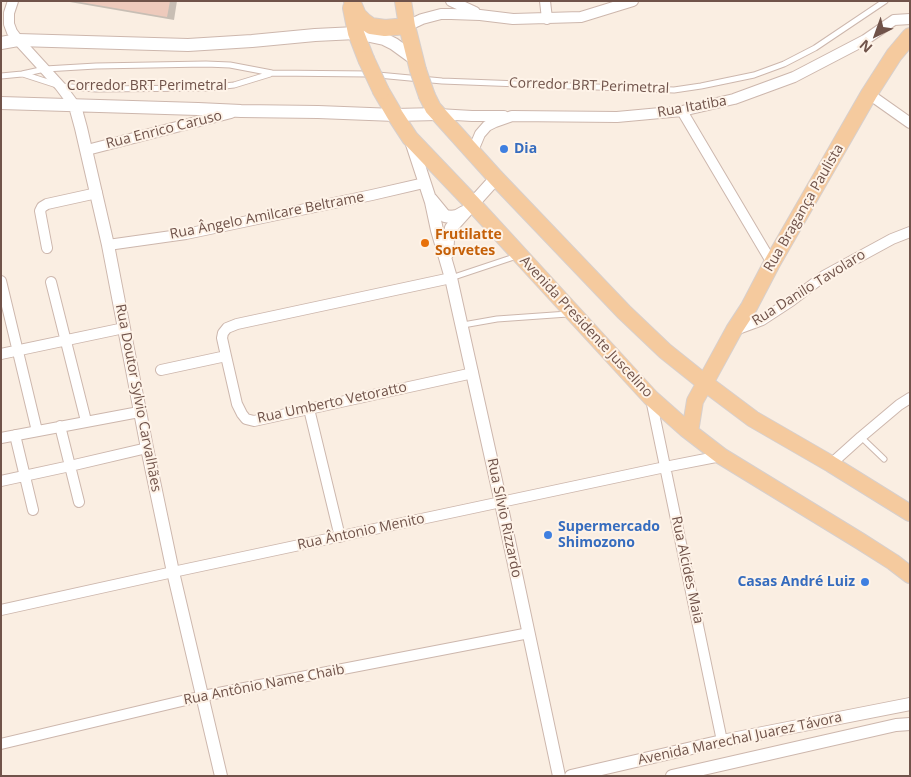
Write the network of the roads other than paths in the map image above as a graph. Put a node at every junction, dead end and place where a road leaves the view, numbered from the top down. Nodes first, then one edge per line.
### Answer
1 (13, 1) edge
2 (351, 1) edge
3 (450, 1) edge
4 (545, 1) edge
5 (633, 1) edge
6 (885, 1) edge
7 (403, 4) edge
8 (480, 14) junction
9 (547, 19) junction
10 (910, 20) edge
11 (407, 26) junction
12 (385, 28) junction
13 (356, 33) junction
14 (910, 36) edge
15 (18, 40) junction
16 (1, 43) edge
17 (417, 65) junction
18 (44, 69) junction
19 (272, 73) junction
20 (22, 74) junction
21 (1, 76) edge
22 (60, 86) junction
23 (870, 94) junction
24 (1, 103) edge
25 (75, 106) junction
26 (241, 111) junction
27 (682, 111) junction
28 (438, 114) junction
29 (394, 115) junction
30 (512, 116) junction
31 (910, 123) edge
32 (410, 138) junction
33 (87, 150) junction
34 (472, 153) junction
35 (496, 178) junction
36 (424, 183) junction
37 (97, 193) junction
38 (428, 195) junction
39 (471, 206) junction
40 (910, 232) edge
41 (108, 245) junction
42 (47, 248) dead end
43 (520, 255) junction
44 (446, 262) junction
45 (772, 263) junction
46 (451, 278) junction
47 (2, 281) edge
48 (51, 282) dead end
49 (574, 314) junction
50 (462, 325) junction
51 (124, 328) junction
52 (734, 330) junction
53 (66, 340) junction
54 (17, 351) junction
55 (1, 354) edge
56 (226, 356) junction
57 (161, 370) dead end
58 (473, 373) junction
59 (705, 383) junction
60 (651, 398) junction
61 (910, 398) edge
62 (309, 409) junction
63 (139, 412) junction
64 (86, 421) junction
65 (60, 426) junction
66 (37, 431) junction
67 (690, 432) junction
68 (15, 435) junction
69 (861, 437) junction
70 (1, 438) edge
71 (147, 448) junction
72 (721, 456) junction
73 (884, 459) dead end
74 (831, 464) junction
75 (70, 466) junction
76 (665, 467) junction
77 (25, 476) junction
78 (1, 481) edge
79 (79, 502) dead end
80 (501, 503) junction
81 (33, 510) dead end
82 (910, 513) edge
83 (340, 537) junction
84 (173, 572) junction
85 (910, 575) edge
86 (1, 610) edge
87 (529, 634) junction
88 (203, 696) junction
89 (910, 704) edge
90 (910, 724) edge
91 (722, 741) junction
92 (1, 744) edge
93 (221, 776) edge
94 (559, 776) edge
95 (571, 776) edge
96 (672, 776) edge

1 - 15 street
2 - 12 main road
2 - 13 main road, Avenida Presidente Juscelino
3 - 8 street
4 - 9 street
5 - 9 street
6 - 19 lane, Corredor BRT Perimetral
7 - 11 main road
7 - 12 main road
8 - 9 street
8 - 11 street
10 - 27 street, Rua Itatiba
11 - 12 main road
11 - 17 main road
13 - 15 street
13 - 17 street
13 - 29 main road, Avenida Presidente Juscelino, bridge
14 - 23 main road, Rua Bragança Paulista
15 - 16 street
15 - 18 street, Rua Doutor Sylvio Carvalhães
17 - 28 main road, bridge
18 - 19 lane, Corredor BRT Perimetral
18 - 20 lane, Corredor BRT Perimetral
18 - 22 street, Rua Doutor Sylvio Carvalhães
19 - 22 lane, Corredor BRT Perimetral
20 - 21 lane, Corredor BRT Perimetral
20 - 22 lane, Corredor BRT Perimetral
22 - 25 street, Rua Doutor Sylvio Carvalhães
23 - 31 street
23 - 45 main road, Rua Bragança Paulista
24 - 25 street
25 - 26 street
25 - 33 street, Rua Doutor Sylvio Carvalhães
26 - 29 street
26 - 33 street, Rua Enrico Caruso
27 - 30 street, Rua Itatiba
27 - 45 street
28 - 29 street
28 - 30 street
28 - 34 main road
29 - 32 main road, Avenida Presidente Juscelino
30 - 34 street, Rua Itatiba
32 - 36 street, Rua Sílvio Rizzardo
32 - 39 main road, Avenida Presidente Juscelino
33 - 37 street, Rua Doutor Sylvio Carvalhães
34 - 35 main road
35 - 39 street, Rua Sílvio Rizzardo
35 - 59 main road
36 - 38 street, Rua Sílvio Rizzardo
36 - 41 street, Rua Ângelo Amilcare Beltrame
37 - 41 street, Rua Doutor Sylvio Carvalhães
37 - 42 street
38 - 39 street
38 - 44 street, Rua Sílvio Rizzardo
39 - 43 main road, Avenida Presidente Juscelino
39 - 44 street, Rua Sílvio Rizzardo
40 - 52 street, Rua Danilo Tavolaro
41 - 51 street, Rua Doutor Sylvio Carvalhães
43 - 46 lane
43 - 49 main road, Avenida Presidente Juscelino
44 - 46 street, Rua Sílvio Rizzardo
45 - 52 main road, Rua Bragança Paulista
46 - 50 street, Rua Sílvio Rizzardo
46 - 56 street, Rua Umberto Vetoratto
47 - 54 street
48 - 53 street
49 - 50 lane
49 - 60 main road, Avenida Presidente Juscelino
50 - 58 street, Rua Sílvio Rizzardo
51 - 53 street
51 - 63 street, Rua Doutor Sylvio Carvalhães
52 - 59 main road, Rua Bragança Paulista
53 - 54 street
53 - 64 street
54 - 55 street
54 - 66 street
56 - 57 street
56 - 62 street, Rua Umberto Vetoratto
58 - 62 street, Rua Umberto Vetoratto
58 - 80 street, Rua Sílvio Rizzardo
59 - 67 main road, Rua Bragança Paulista
59 - 74 main road
60 - 67 main road, Avenida Presidente Juscelino
60 - 76 street, Rua Alcides Maia
61 - 69 street
62 - 83 street
63 - 64 street
63 - 71 street, Rua Doutor Sylvio Carvalhães
64 - 65 street
65 - 66 street
65 - 75 street
66 - 68 street
67 - 72 main road, Avenida Presidente Juscelino
68 - 70 street
68 - 77 street
69 - 73 lane
69 - 74 street
71 - 75 street
71 - 84 street, Rua Doutor Sylvio Carvalhães
72 - 76 street, Rua Ântonio Menito
72 - 85 main road, Avenida Presidente Juscelino
74 - 82 main road
75 - 77 street
75 - 79 street
76 - 80 street, Rua Ântonio Menito
76 - 91 street, Rua Alcides Maia
77 - 78 street
77 - 81 street
80 - 83 street, Rua Ântonio Menito
80 - 87 street, Rua Sílvio Rizzardo
83 - 84 street, Rua Ântonio Menito
84 - 86 street, Rua Ântonio Menito
84 - 88 street, Rua Doutor Sylvio Carvalhães
87 - 88 street, Rua Antônio Name Chaib
87 - 94 street, Rua Sílvio Rizzardo
88 - 92 street, Rua Antônio Name Chaib
88 - 93 street, Rua Doutor Sylvio Carvalhães
89 - 91 street, Avenida Marechal Juarez Távora
90 - 96 street, Avenida Marechal Juarez Távora
91 - 95 street, Avenida Marechal Juarez Távora

